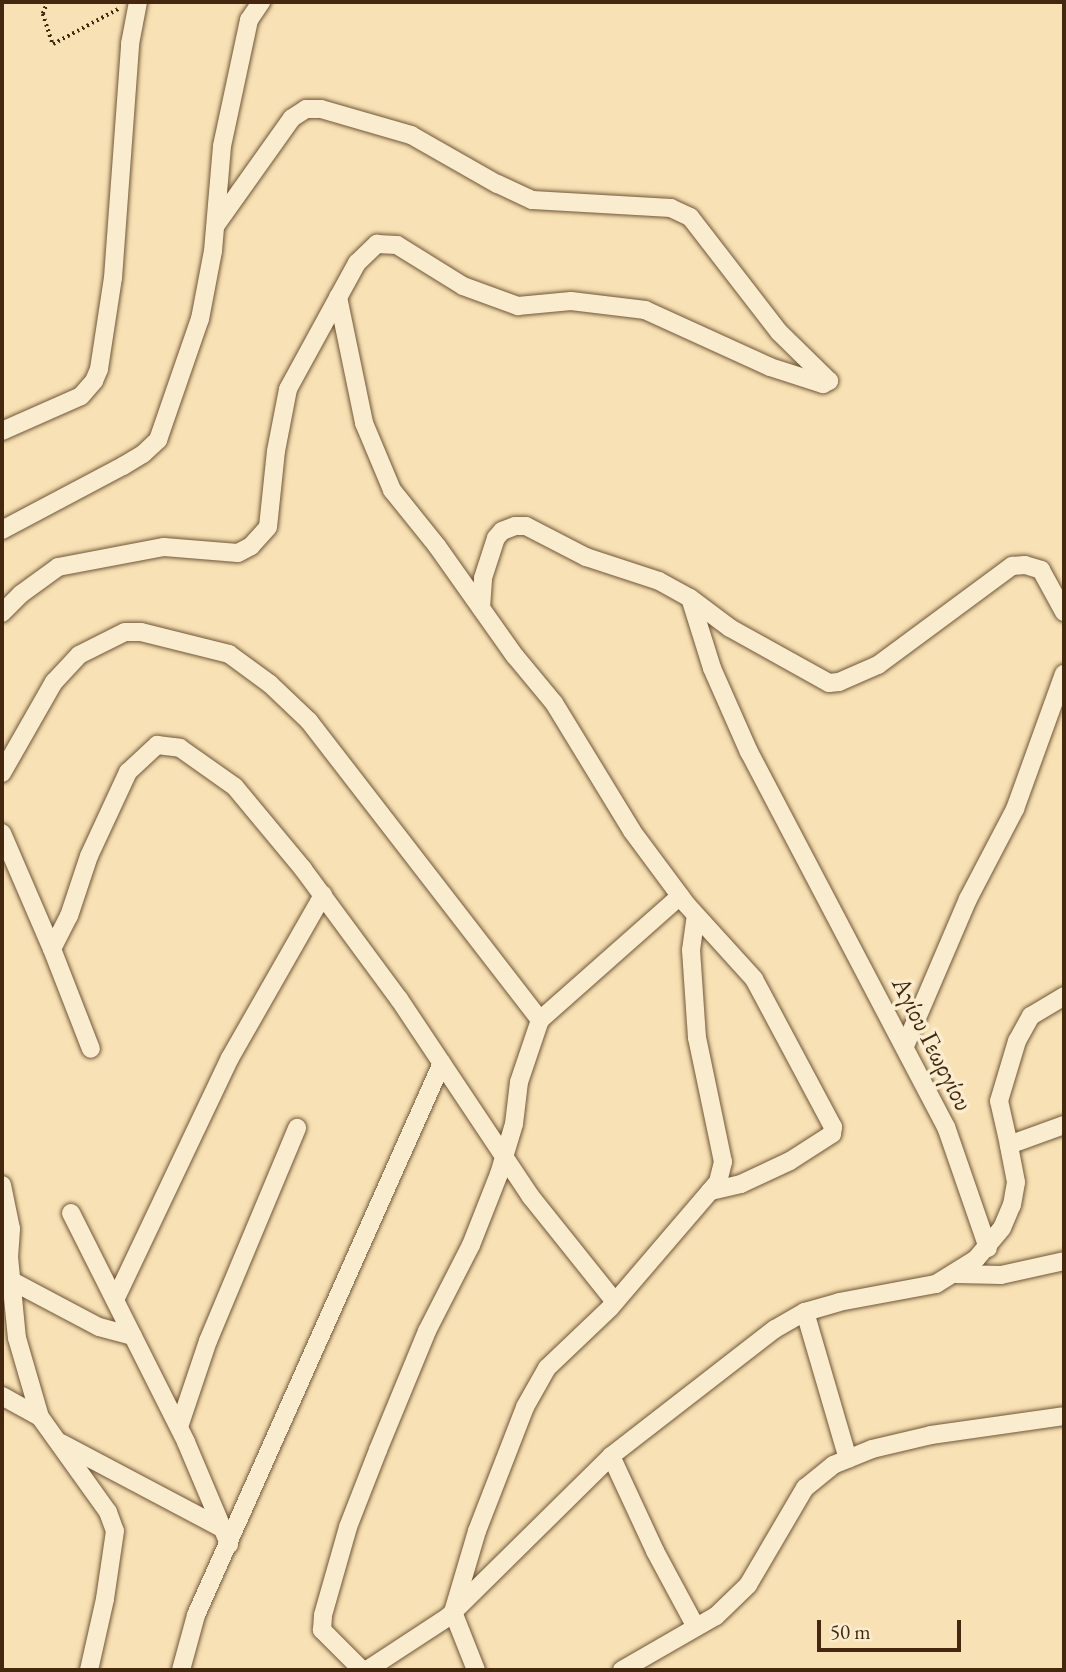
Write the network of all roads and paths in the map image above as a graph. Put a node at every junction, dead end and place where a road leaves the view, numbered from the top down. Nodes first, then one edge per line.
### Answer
1 (48, 2) edge
2 (261, 2) edge
3 (130, 5) edge
4 (216, 225) junction
5 (338, 297) junction
6 (2, 431) edge
7 (2, 530) edge
8 (690, 598) junction
9 (481, 608) junction
10 (1064, 612) edge
11 (2, 613) edge
12 (1064, 674) edge
13 (2, 773) edge
14 (2, 832) edge
15 (323, 895) junction
16 (680, 896) junction
17 (696, 916) junction
18 (52, 949) junction
19 (1064, 996) edge
20 (540, 1020) junction
21 (905, 1046) junction
22 (91, 1049) dead end
23 (442, 1063) junction
24 (1064, 1125) edge
25 (297, 1128) dead end
26 (1009, 1144) junction
27 (504, 1157) junction
28 (2, 1185) edge
29 (710, 1191) junction
30 (71, 1213) dead end
31 (988, 1248) junction
32 (1064, 1261) edge
33 (956, 1274) junction
34 (12, 1282) junction
35 (115, 1300) junction
36 (615, 1303) junction
37 (805, 1312) junction
38 (132, 1336) junction
39 (2, 1396) edge
40 (1064, 1416) edge
41 (40, 1417) junction
42 (179, 1427) junction
43 (55, 1440) junction
44 (611, 1456) junction
45 (848, 1458) junction
46 (227, 1537) junction
47 (453, 1612) junction
48 (695, 1628) junction
49 (89, 1670) edge
50 (181, 1670) edge
51 (364, 1670) edge
52 (476, 1670) edge
53 (622, 1670) edge

1 - 3 path
2 - 4 street
3 - 6 street
4 - 5 street
4 - 7 street
5 - 9 street
5 - 11 street
8 - 9 street
8 - 10 street
8 - 21 street, Αγίου Γεωργίου
9 - 16 street
12 - 21 street
13 - 20 street
14 - 18 street
15 - 18 street
15 - 23 street
15 - 35 street
16 - 17 street
16 - 20 street
17 - 29 street
17 - 29 street
18 - 22 street
19 - 26 street
20 - 27 street
21 - 31 street, Αγίου Γεωργίου
23 - 27 street
23 - 46 street
24 - 26 street
25 - 42 street
26 - 31 street
27 - 36 street
27 - 51 street
28 - 34 street
29 - 36 street
30 - 35 street
31 - 33 street
32 - 33 street
33 - 37 street
34 - 38 street
34 - 41 street
35 - 38 street
36 - 47 street
37 - 44 street
37 - 45 street
38 - 42 street
39 - 41 street
40 - 45 street
41 - 43 street
42 - 46 street
43 - 46 street
43 - 49 street
44 - 47 street
44 - 48 street
45 - 48 street
46 - 50 street
47 - 51 street
47 - 52 street
48 - 53 street

